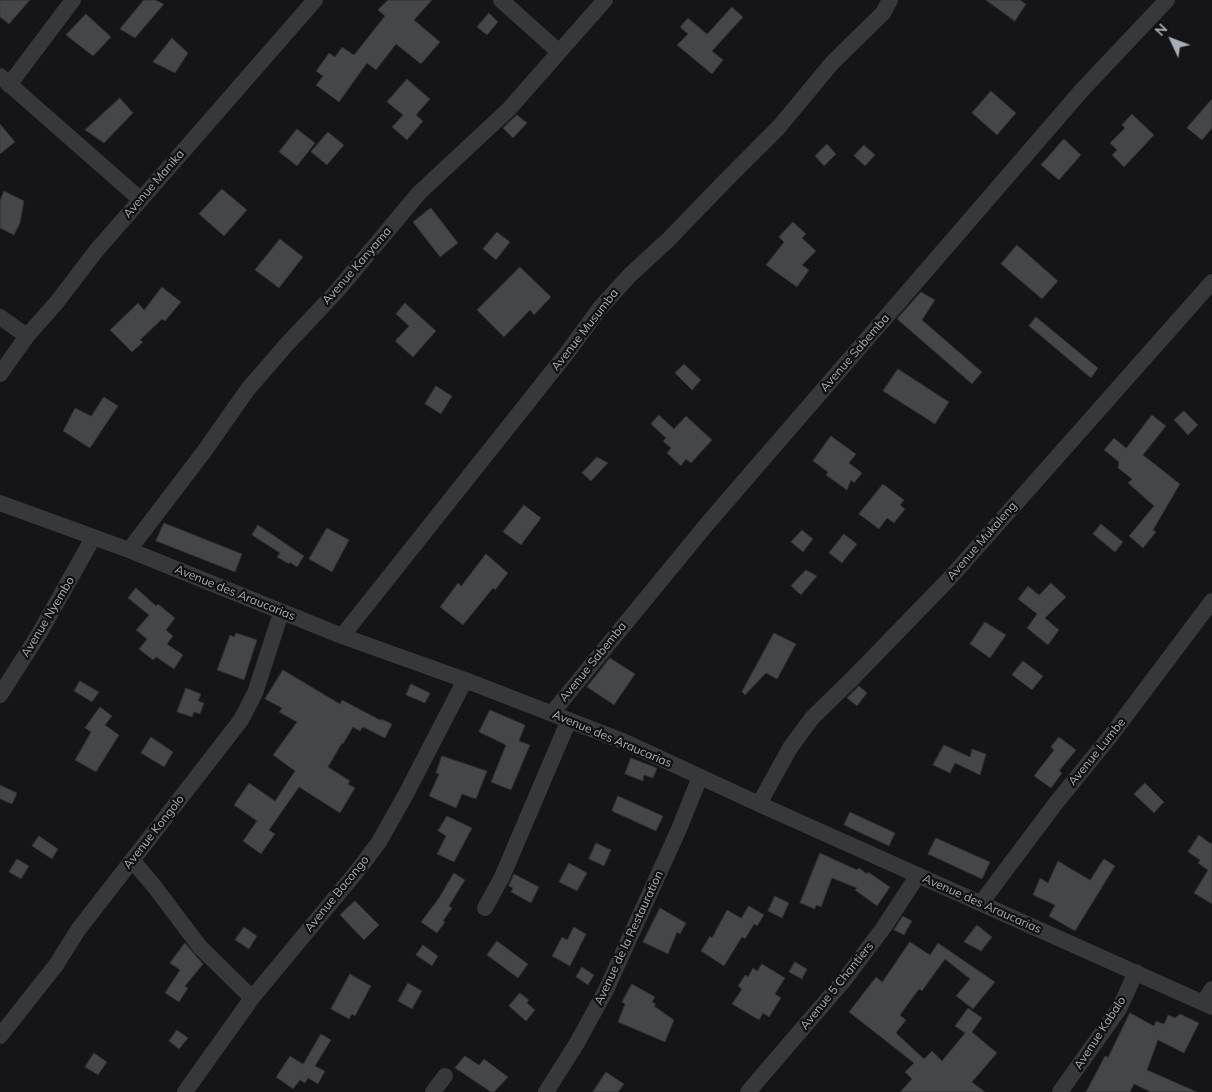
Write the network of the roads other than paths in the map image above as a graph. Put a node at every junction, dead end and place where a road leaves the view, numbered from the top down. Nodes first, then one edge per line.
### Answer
1 (73, 0) edge
2 (315, 0) edge
3 (501, 0) edge
4 (606, 0) edge
5 (890, 0) edge
6 (1167, 0) edge
7 (559, 52) junction
8 (5, 80) edge
9 (141, 200) junction
10 (1212, 282) edge
11 (0, 317) edge
12 (28, 336) junction
13 (0, 374) edge
14 (0, 503) edge
15 (93, 538) junction
16 (129, 550) junction
17 (1212, 601) edge
18 (281, 613) junction
19 (342, 636) junction
20 (465, 680) junction
21 (0, 695) edge
22 (552, 713) junction
23 (569, 720) junction
24 (700, 777) junction
25 (760, 804) junction
26 (132, 860) junction
27 (918, 875) junction
28 (981, 904) junction
29 (485, 908) dead end
30 (1136, 972) junction
31 (1212, 989) edge
32 (252, 998) junction
33 (1207, 1005) edge
34 (0, 1036) edge
35 (445, 1076) dead end
36 (185, 1092) edge
37 (433, 1092) edge
38 (546, 1092) edge
39 (748, 1092) edge
40 (1060, 1092) edge

1 - 8 street
2 - 9 street, Avenue Manika
3 - 7 street
4 - 7 street, Avenue Kanyama
5 - 19 street, Avenue Musumba
6 - 22 street, Avenue Sabemba
7 - 16 street, Avenue Kanyama
8 - 9 street
9 - 12 street, Avenue Manika
10 - 25 street, Avenue Mukaleng
11 - 12 street
12 - 13 street, Avenue Manika
14 - 15 street, Avenue des Araucarias
15 - 16 street, Avenue des Araucarias
15 - 21 street, Avenue Nyembo
16 - 18 street, Avenue des Araucarias
17 - 28 street, Avenue Lumbe
18 - 19 street, Avenue des Araucarias
18 - 26 street, Avenue Kongolo
19 - 20 street, Avenue des Araucarias
20 - 22 street, Avenue des Araucarias
20 - 32 street, Avenue Bacongo
22 - 23 street, Avenue des Araucarias
23 - 24 street, Avenue des Araucarias
23 - 29 street
24 - 25 street, Avenue des Araucarias
24 - 38 street, Avenue de la Restauration
25 - 27 street, Avenue des Araucarias
26 - 32 street
26 - 34 street, Avenue Kongolo
27 - 28 street, Avenue des Araucarias
27 - 39 street, Avenue 5 Chantiers
28 - 30 street, Avenue des Araucarias
30 - 33 street, Avenue des Araucarias
30 - 40 street, Avenue Kabalo
31 - 33 street
32 - 36 street, Avenue Bacongo
35 - 37 street

